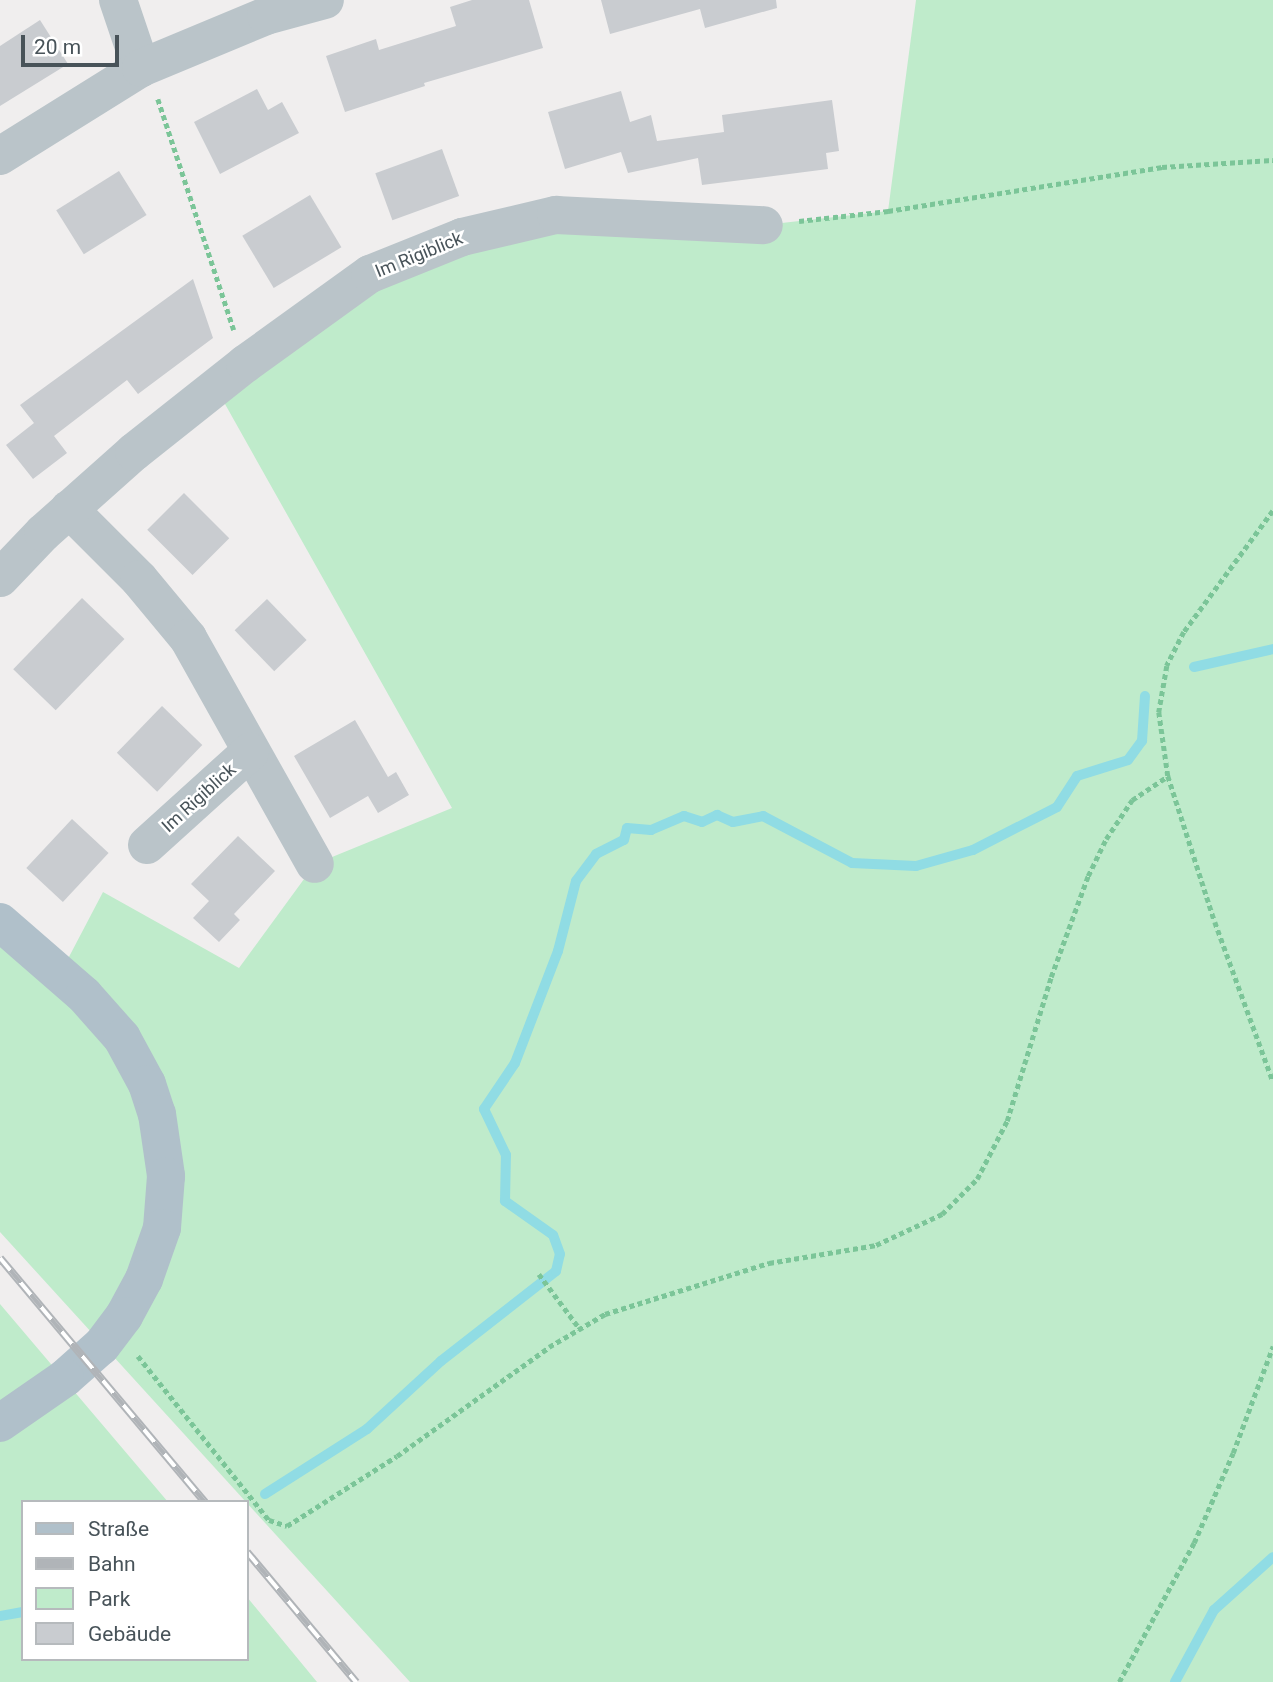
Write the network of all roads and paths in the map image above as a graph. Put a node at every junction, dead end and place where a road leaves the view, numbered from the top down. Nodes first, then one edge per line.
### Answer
1 (118, 0) edge
2 (325, 0) edge
3 (141, 68) junction
4 (0, 156) edge
5 (1273, 160) edge
6 (764, 225) joint
7 (245, 364) junction
8 (69, 509) junction
9 (1273, 511) edge
10 (0, 578) edge
11 (250, 752) junction
12 (1168, 776) junction
13 (147, 845) dead end
14 (315, 864) dead end
15 (0, 922) edge
16 (1273, 1082) edge
17 (539, 1274) dead end
18 (115, 1328) junction
19 (580, 1329) junction
20 (1273, 1346) edge
21 (0, 1423) edge
22 (1119, 1682) edge

1 - 3 street
2 - 3 street
3 - 4 street
3 - 7 path
5 - 6 path
6 - 7 street, Im Rigiblick
7 - 8 street, Im Rigiblick
8 - 10 street, Im Rigiblick
8 - 11 street, Im Rigiblick
9 - 12 path
11 - 13 street, Im Rigiblick
11 - 14 street, Im Rigiblick
12 - 16 path
12 - 19 path
15 - 18 main road
17 - 19 path
18 - 19 path
18 - 21 main road
20 - 22 path

